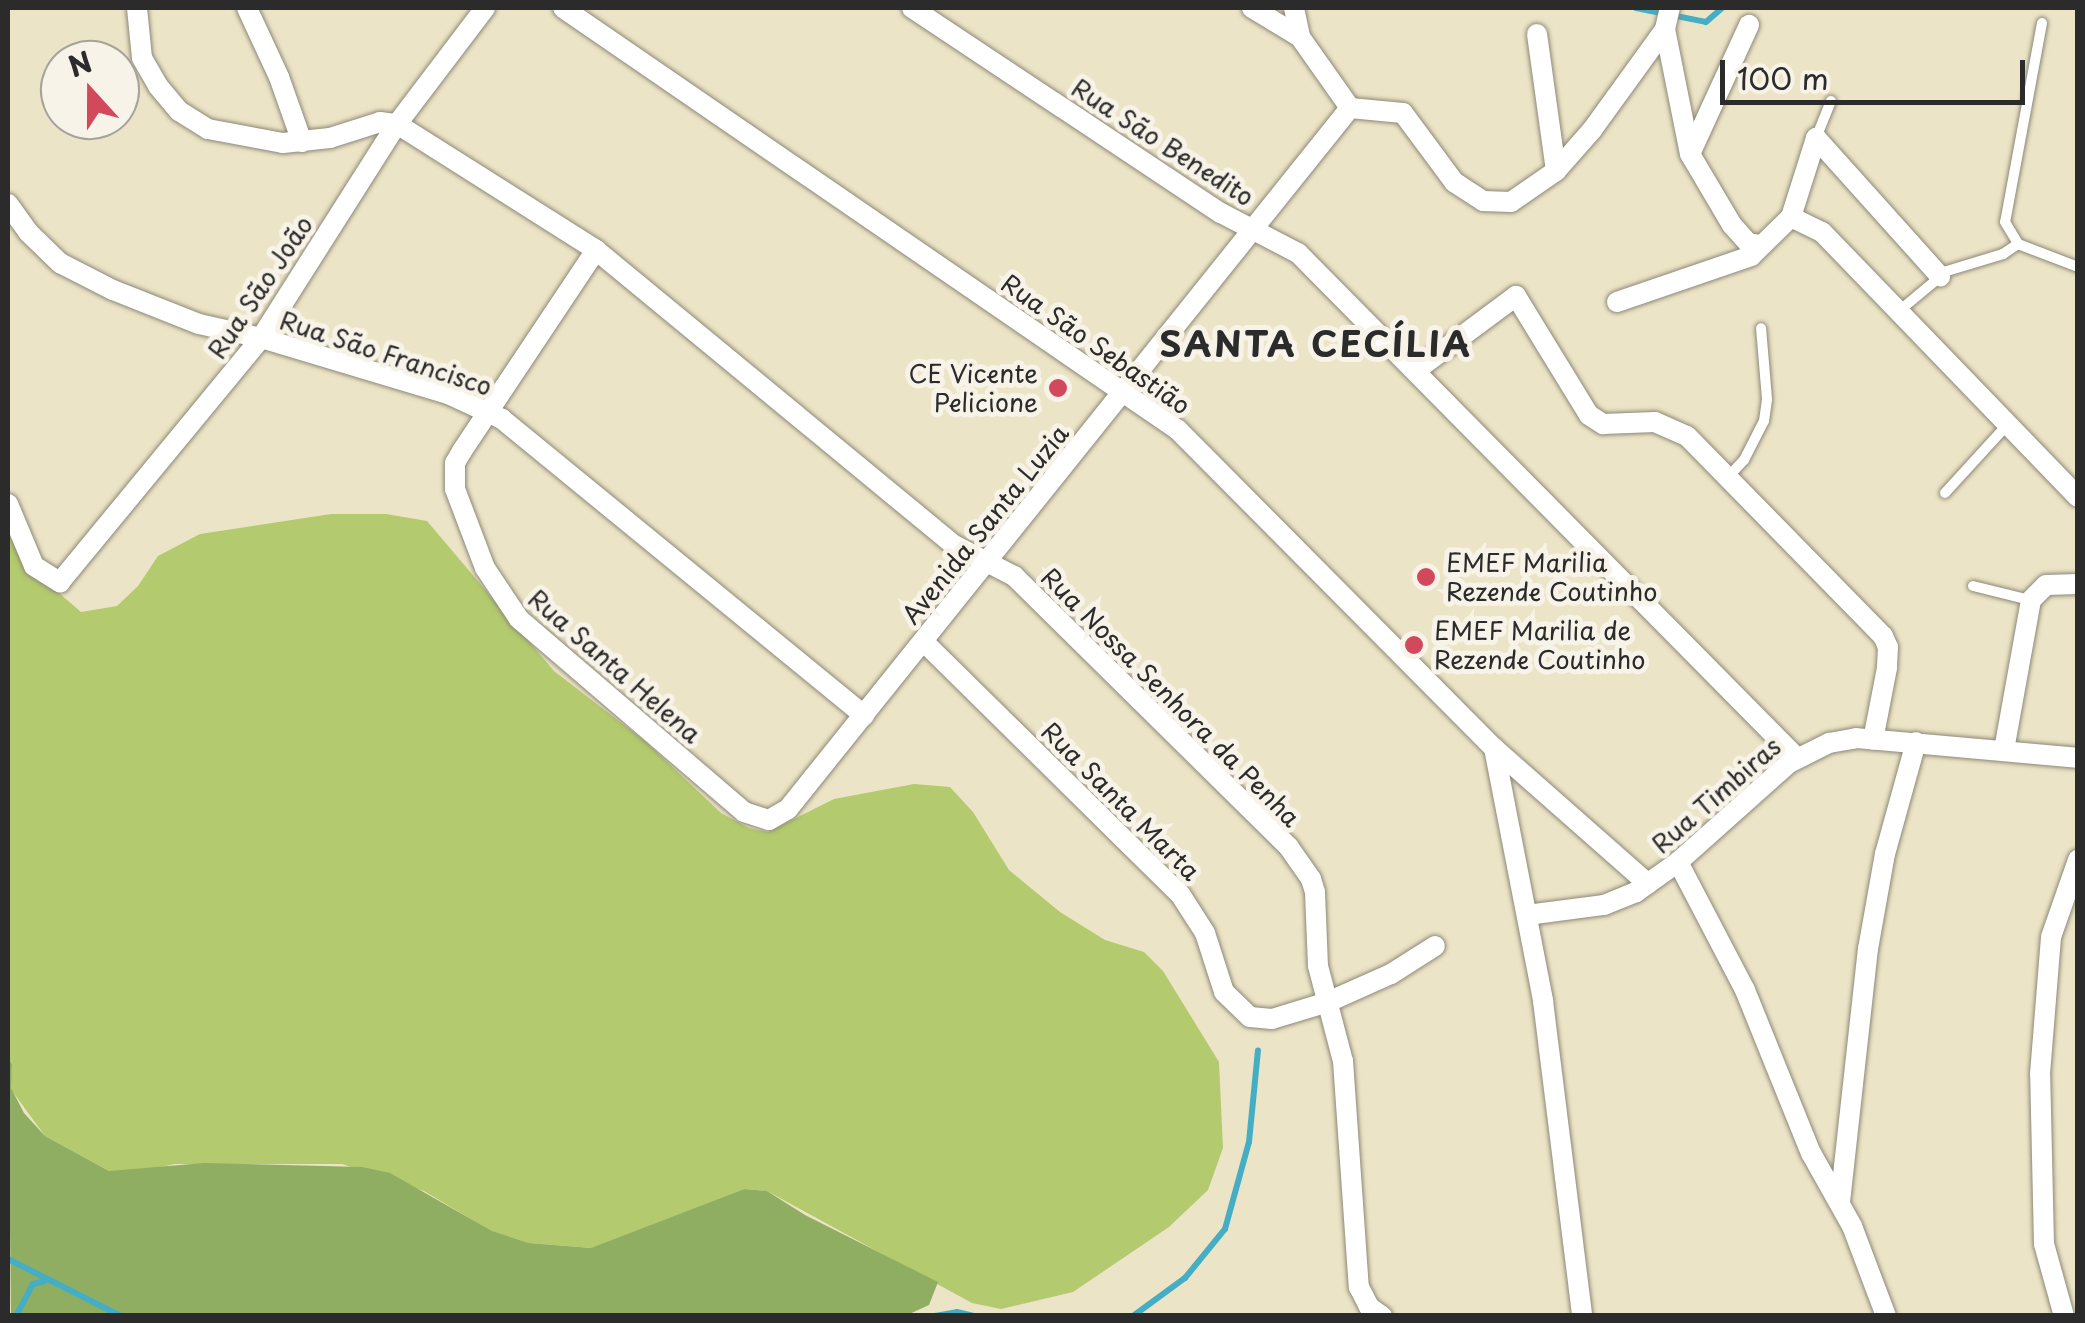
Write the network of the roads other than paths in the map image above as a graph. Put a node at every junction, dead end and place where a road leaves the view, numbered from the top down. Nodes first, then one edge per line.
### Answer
1 (137, 8) edge
2 (247, 8) edge
3 (485, 8) edge
4 (564, 8) edge
5 (912, 8) edge
6 (1252, 8) edge
7 (1294, 8) edge
8 (1670, 8) edge
9 (2042, 23) dead end
10 (1750, 24) dead end
11 (1665, 29) junction
12 (1537, 34) dead end
13 (1300, 37) junction
14 (1831, 101) dead end
15 (1350, 108) junction
16 (397, 124) junction
17 (1816, 138) junction
18 (302, 142) junction
19 (1690, 154) junction
20 (1556, 171) junction
21 (8, 204) edge
22 (1791, 217) junction
23 (1256, 230) junction
24 (2018, 244) junction
25 (1758, 246) junction
26 (596, 250) junction
27 (2078, 267) edge
28 (1940, 276) junction
29 (1618, 302) dead end
30 (1899, 312) junction
31 (1761, 328) dead end
32 (262, 338) junction
33 (1415, 370) junction
34 (1123, 391) junction
35 (487, 411) junction
36 (2008, 424) junction
37 (1729, 476) junction
38 (1945, 493) dead end
39 (2078, 497) edge
40 (8, 504) edge
41 (986, 562) junction
42 (2078, 584) edge
43 (1974, 586) dead end
44 (2031, 600) junction
45 (923, 641) junction
46 (864, 715) junction
47 (1874, 740) junction
48 (1916, 742) junction
49 (1494, 748) junction
50 (2004, 750) junction
51 (1796, 757) junction
52 (2078, 758) edge
53 (764, 820) joint
54 (2078, 860) edge
55 (1678, 862) junction
56 (1648, 884) junction
57 (1527, 916) junction
58 (1435, 946) dead end
59 (1328, 1002) junction
60 (1840, 1202) junction
61 (1375, 1311) edge
62 (1582, 1316) edge
63 (1886, 1316) edge
64 (2064, 1316) edge

1 - 18 street
2 - 18 street
3 - 16 street, Rua São João
4 - 34 street, Rua São Sebastião
5 - 23 street, Rua São Benedito
6 - 13 street
7 - 13 street
8 - 11 street
9 - 24 lane
10 - 19 street
11 - 19 street
11 - 20 street
12 - 20 street
13 - 15 street
14 - 17 lane
15 - 20 street
15 - 23 street, Avenida Santa Luzia
16 - 18 street
16 - 26 street, Rua Nossa Senhora da Penha
16 - 32 street, Rua São João
17 - 22 street
17 - 28 street
19 - 25 street
21 - 32 street, Rua São Francisco
22 - 25 street
22 - 30 street
23 - 33 street, Rua São Benedito
23 - 34 street, Avenida Santa Luzia
24 - 27 lane
24 - 28 lane
25 - 29 street
26 - 35 street, Rua Santa Helena
26 - 41 street, Rua Nossa Senhora da Penha
28 - 30 lane
30 - 36 street
31 - 37 lane
32 - 35 street, Rua São Francisco
32 - 40 street, Rua São João
33 - 37 street
33 - 51 street, Rua São Benedito
34 - 41 street, Avenida Santa Luzia
34 - 49 street, Rua São Sebastião
35 - 46 street, Rua São Francisco
35 - 53 street, Rua Santa Helena
36 - 38 lane
36 - 39 street
37 - 47 street
41 - 45 street, Avenida Santa Luzia
41 - 59 street, Rua Nossa Senhora da Penha
42 - 44 street
43 - 44 lane
44 - 50 street
45 - 46 street, Avenida Santa Luzia
45 - 59 street, Rua Santa Marta
46 - 53 street, Avenida Santa Luzia
47 - 48 street, Rua Timbiras
47 - 51 street, Rua Timbiras
48 - 50 street, Rua Timbiras
48 - 60 street
49 - 56 street, Rua São Sebastião
49 - 57 street
50 - 52 street, Rua Timbiras
51 - 55 street, Rua Timbiras
54 - 64 street
55 - 56 street, Rua Timbiras
55 - 60 street
56 - 57 street, Rua Timbiras
57 - 62 street
58 - 59 street
59 - 61 street, Rua Nossa Senhora da Penha
60 - 63 street

